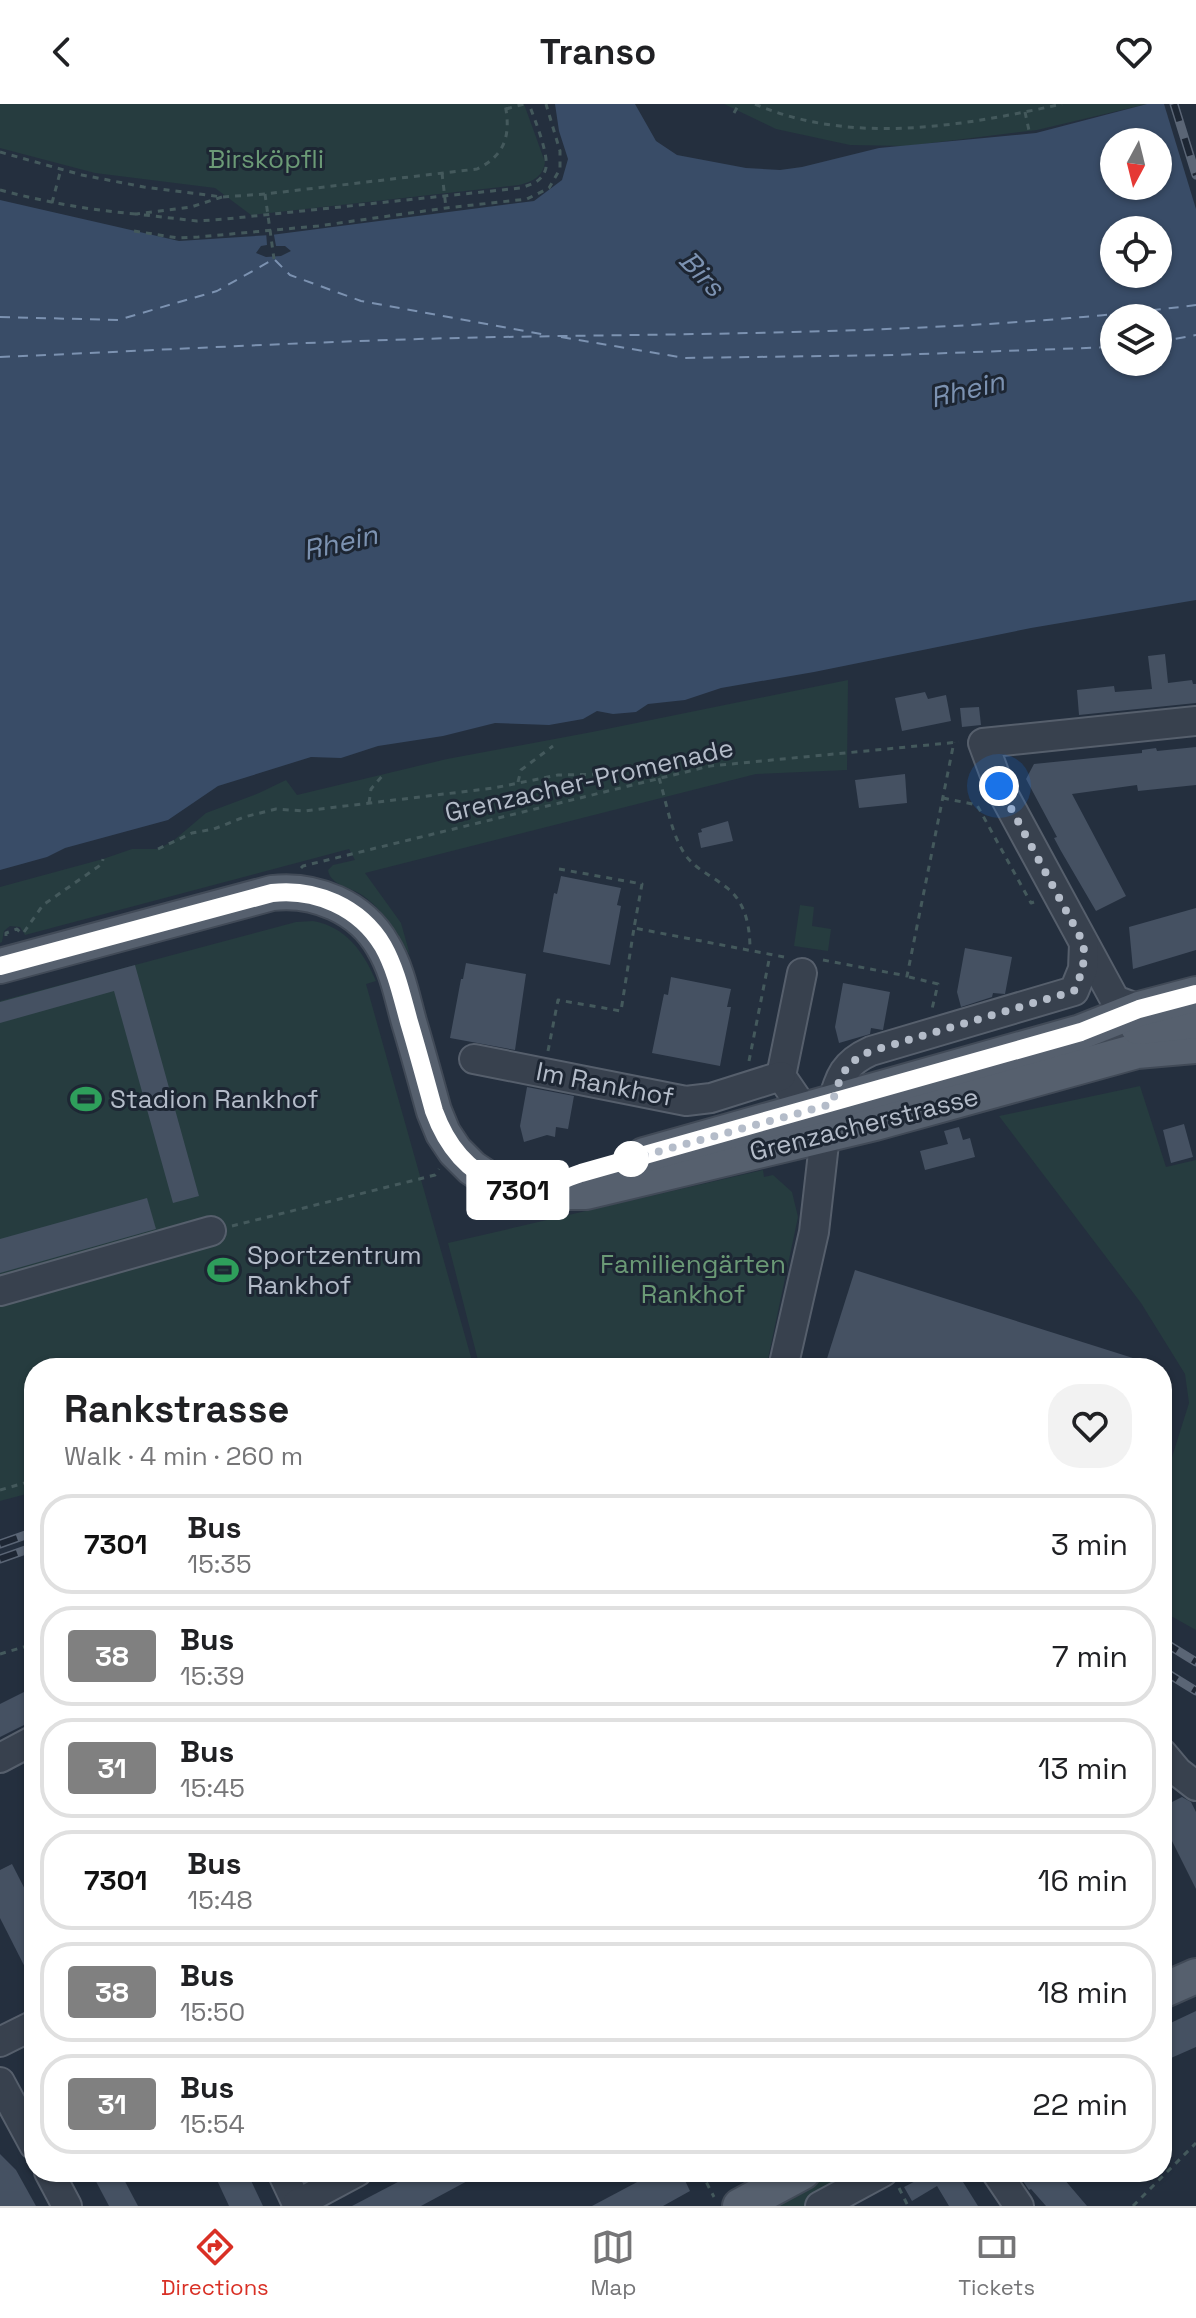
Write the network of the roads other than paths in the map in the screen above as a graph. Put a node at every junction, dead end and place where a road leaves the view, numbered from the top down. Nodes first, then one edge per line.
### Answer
1 (1196, 721) edge
2 (1084, 944) junction
3 (803, 964) road end
4 (0, 966) edge
5 (1074, 991) junction
6 (1127, 1005) junction
7 (1196, 1020) edge
8 (1081, 1032) junction
9 (474, 1059) dead end
10 (781, 1076) junction
11 (821, 1117) junction
12 (211, 1231) road end
13 (0, 1291) edge
14 (785, 1358) edge
15 (24, 1745) edge
16 (0, 1758) edge
17 (1172, 1765) edge
18 (1196, 1786) edge
19 (1196, 1976) edge
20 (1172, 1987) edge
21 (24, 2030) edge
22 (0, 2042) edge
23 (0, 2082) edge
24 (24, 2126) edge
25 (54, 2182) edge
26 (287, 2182) edge
27 (339, 2182) edge
28 (778, 2182) edge
29 (865, 2182) edge
30 (1003, 2182) edge
31 (727, 2202) edge
32 (298, 2205) edge
33 (823, 2205) edge
34 (67, 2206) edge
35 (1019, 2206) edge

1 - 2 street
2 - 5 street
2 - 6 street
3 - 10 street
4 - 11 main road, Grenzacherstrasse
5 - 6 street, Grenzacherstrasse
5 - 11 street, Grenzacherstrasse
6 - 7 main road, Grenzacherstrasse
6 - 8 main road, Grenzacherstrasse
7 - 8 main road
7 - 11 main road, Grenzacherstrasse
8 - 11 main road, Grenzacherstrasse
9 - 10 street, Im Rankhof
10 - 11 street
11 - 14 street
12 - 13 street
15 - 16 street
17 - 18 street
19 - 20 main road
21 - 22 street
23 - 24 street
25 - 34 street
26 - 32 street
27 - 32 street
28 - 31 main road
29 - 33 street
30 - 35 street

